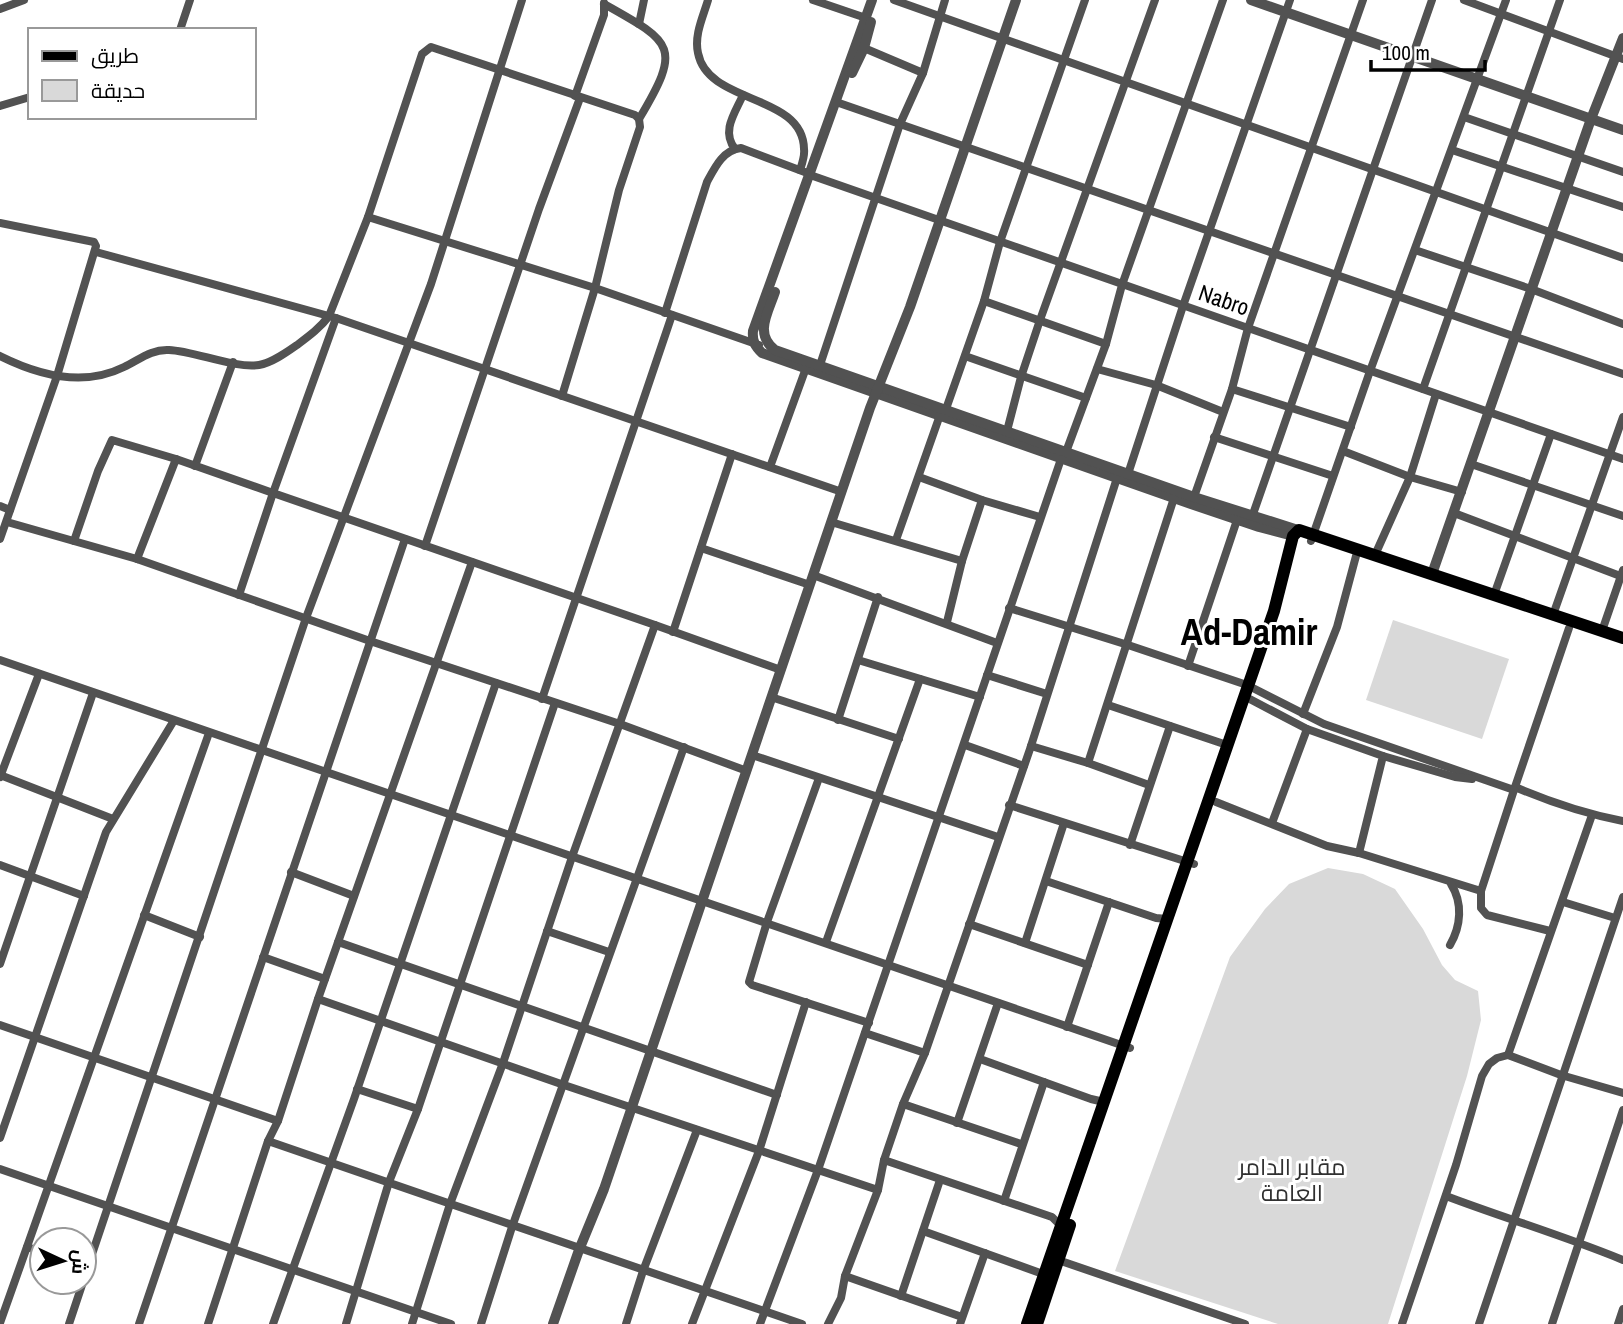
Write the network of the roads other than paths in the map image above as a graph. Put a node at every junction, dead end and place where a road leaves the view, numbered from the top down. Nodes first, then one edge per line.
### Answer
1 (24, 0) edge
2 (190, 0) edge
3 (522, 0) edge
4 (644, 0) edge
5 (708, 0) edge
6 (813, 0) edge
7 (874, 0) edge
8 (894, 0) edge
9 (945, 0) edge
10 (1016, 0) edge
11 (1085, 0) edge
12 (1155, 0) edge
13 (1223, 0) edge
14 (1251, 0) edge
15 (1290, 0) edge
16 (1363, 0) edge
17 (1432, 0) edge
18 (1464, 0) edge
19 (1506, 0) edge
20 (1560, 0) edge
21 (603, 2) edge
22 (0, 9) edge
23 (1286, 12) junction
24 (1501, 13) junction
25 (939, 16) junction
26 (866, 18) junction
27 (639, 24) junction
28 (181, 28) edge
29 (1549, 30) junction
30 (1352, 34) junction
31 (1623, 37) edge
32 (1003, 39) junction
33 (864, 48) junction
34 (1413, 55) junction
35 (1619, 57) edge
36 (1063, 61) junction
37 (498, 71) junction
38 (923, 73) junction
39 (1478, 78) junction
40 (1126, 83) junction
41 (743, 95) junction
42 (1527, 95) junction
43 (577, 97) junction
44 (28, 98) edge
45 (839, 103) junction
46 (1186, 103) junction
47 (0, 106) edge
48 (1464, 117) junction
49 (639, 119) junction
50 (1591, 119) junction
51 (900, 124) junction
52 (1246, 126) junction
53 (1623, 130) edge
54 (1512, 134) junction
55 (965, 146) junction
56 (1312, 147) junction
57 (735, 149) junction
58 (1452, 150) junction
59 (1578, 158) junction
60 (1026, 167) junction
61 (1500, 167) junction
62 (1375, 170) junction
63 (1623, 172) edge
64 (808, 173) junction
65 (1567, 188) junction
66 (1088, 189) junction
67 (1436, 191) junction
68 (877, 199) junction
69 (1623, 207) edge
70 (1486, 209) junction
71 (1149, 210) junction
72 (368, 217) junction
73 (938, 220) junction
74 (0, 223) edge
75 (1209, 231) junction
76 (1551, 232) junction
77 (444, 240) junction
78 (1000, 242) junction
79 (1415, 250) junction
80 (96, 251) junction
81 (1274, 253) junction
82 (1623, 258) edge
83 (1062, 263) junction
84 (520, 265) junction
85 (1465, 267) junction
86 (1338, 275) junction
87 (1122, 285) junction
88 (595, 288) junction
89 (1531, 289) junction
90 (1398, 296) junction
91 (984, 301) junction
92 (1183, 306) junction
93 (668, 314) junction
94 (1449, 314) junction
95 (332, 317) junction
96 (1040, 320) junction
97 (1623, 324) edge
98 (1248, 328) junction
99 (1515, 337) junction
100 (408, 342) junction
101 (754, 344) junction
102 (1106, 344) junction
103 (775, 350) junction
104 (1312, 350) junction
105 (0, 356) edge
106 (965, 356) junction
107 (233, 362) junction
108 (820, 365) junction
109 (806, 368) junction
110 (485, 369) junction
111 (1097, 369) junction
112 (1370, 371) junction
113 (1623, 374) edge
114 (57, 376) junction
115 (1021, 377) junction
116 (1156, 385) junction
117 (1232, 388) junction
118 (877, 389) junction
119 (1423, 389) junction
120 (1436, 394) junction
121 (562, 396) junction
122 (1087, 398) junction
123 (1292, 406) junction
124 (943, 412) junction
125 (1223, 412) junction
126 (1490, 412) junction
127 (1623, 417) edge
128 (635, 421) junction
129 (1351, 427) junction
130 (1007, 431) junction
131 (1551, 434) junction
132 (1214, 437) junction
133 (1343, 452) junction
134 (732, 454) junction
135 (1610, 454) junction
136 (1064, 455) junction
137 (1273, 457) junction
138 (176, 459) junction
139 (1623, 459) edge
140 (1471, 464) junction
141 (195, 466) junction
142 (770, 467) junction
143 (1128, 474) junction
144 (1334, 476) junction
145 (919, 477) junction
146 (1410, 477) junction
147 (1117, 478) junction
148 (1533, 486) junction
149 (842, 492) junction
150 (1462, 492) junction
151 (274, 494) junction
152 (1194, 497) junction
153 (1174, 498) junction
154 (982, 500) junction
155 (1592, 505) junction
156 (0, 506) edge
157 (10, 510) junction
158 (1454, 513) junction
159 (343, 516) junction
160 (1623, 516) edge
161 (1040, 517) junction
162 (1252, 517) junction
163 (1237, 520) junction
164 (6, 522) junction
165 (831, 522) junction
166 (1515, 535) junction
167 (1304, 536) junction
168 (405, 539) junction
169 (0, 540) edge
170 (896, 540) junction
171 (74, 541) junction
172 (425, 546) junction
173 (701, 548) junction
174 (1375, 555) junction
175 (1356, 556) junction
176 (1574, 557) junction
177 (137, 559) junction
178 (962, 561) junction
179 (472, 562) junction
180 (1432, 574) junction
181 (1622, 575) edge
182 (811, 580) junction
183 (239, 595) junction
184 (1494, 595) junction
185 (878, 597) junction
186 (576, 598) junction
187 (1009, 608) junction
188 (1553, 615) junction
189 (306, 618) junction
190 (947, 622) junction
191 (654, 625) junction
192 (1068, 627) junction
193 (1569, 628) junction
194 (1602, 631) junction
195 (673, 632) junction
196 (1623, 638) edge
197 (370, 641) junction
198 (997, 643) junction
199 (1128, 645) junction
200 (1623, 645) edge
201 (0, 660) edge
202 (858, 660) junction
203 (436, 663) junction
204 (1188, 666) junction
205 (781, 670) junction
206 (39, 674) junction
207 (987, 675) junction
208 (920, 679) junction
209 (496, 683) junction
210 (1249, 692) junction
211 (93, 694) junction
212 (1047, 694) junction
213 (771, 697) junction
214 (980, 697) junction
215 (542, 699) junction
216 (555, 703) junction
217 (1108, 705) junction
218 (1303, 714) junction
219 (838, 720) junction
220 (173, 722) junction
221 (620, 724) junction
222 (1170, 726) junction
223 (1307, 729) junction
224 (209, 733) junction
225 (899, 739) junction
226 (1228, 742) junction
227 (965, 745) junction
228 (1031, 746) junction
229 (684, 747) junction
230 (262, 750) junction
231 (752, 755) junction
232 (1383, 756) junction
233 (1088, 763) junction
234 (1024, 766) junction
235 (325, 771) junction
236 (747, 771) junction
237 (0, 776) edge
238 (819, 778) junction
239 (1486, 780) junction
240 (1149, 785) junction
241 (1515, 788) junction
242 (390, 793) junction
243 (58, 797) junction
244 (879, 798) junction
245 (1216, 802) junction
246 (1009, 805) junction
247 (451, 814) junction
248 (1592, 815) junction
249 (940, 818) junction
250 (113, 820) junction
251 (1623, 821) edge
252 (1064, 823) junction
253 (1272, 823) junction
254 (510, 836) junction
255 (998, 837) junction
256 (1130, 845) junction
257 (1359, 853) junction
258 (572, 857) junction
259 (1190, 862) junction
260 (0, 865) edge
261 (291, 872) junction
262 (30, 877) junction
263 (636, 877) junction
264 (1046, 881) junction
265 (1451, 884) junction
266 (1481, 891) junction
267 (354, 895) junction
268 (84, 896) junction
269 (1623, 897) edge
270 (704, 901) junction
271 (1109, 902) junction
272 (1563, 902) junction
273 (144, 915) junction
274 (1615, 918) junction
275 (1167, 919) junction
276 (767, 922) junction
277 (969, 924) junction
278 (547, 931) junction
279 (1550, 931) junction
280 (200, 937) junction
281 (338, 942) junction
282 (826, 942) junction
283 (1025, 943) junction
284 (1450, 945) dead end
285 (609, 952) junction
286 (263, 957) junction
287 (401, 962) junction
288 (0, 964) edge
289 (889, 964) junction
290 (1088, 965) junction
291 (325, 979) junction
292 (460, 982) junction
293 (948, 985) junction
294 (318, 999) junction
295 (806, 1002) junction
296 (998, 1003) junction
297 (522, 1005) junction
298 (380, 1021) junction
299 (869, 1023) junction
300 (0, 1024) edge
301 (583, 1027) junction
302 (1067, 1027) junction
303 (865, 1033) junction
304 (37, 1037) junction
305 (441, 1042) junction
306 (1127, 1046) junction
307 (652, 1051) junction
308 (925, 1054) junction
309 (1508, 1055) junction
310 (93, 1056) junction
311 (980, 1059) junction
312 (503, 1063) junction
313 (1561, 1075) junction
314 (153, 1077) junction
315 (1044, 1082) junction
316 (564, 1085) junction
317 (357, 1089) junction
318 (1623, 1093) edge
319 (777, 1094) junction
320 (215, 1099) junction
321 (1104, 1102) junction
322 (903, 1104) junction
323 (418, 1109) junction
324 (632, 1109) junction
325 (1623, 1110) edge
326 (278, 1121) junction
327 (957, 1123) junction
328 (697, 1130) junction
329 (0, 1138) edge
330 (268, 1141) junction
331 (1021, 1144) junction
332 (759, 1151) junction
333 (884, 1160) junction
334 (330, 1162) junction
335 (0, 1169) edge
336 (818, 1170) junction
337 (940, 1180) junction
338 (389, 1182) junction
339 (49, 1185) junction
340 (878, 1190) junction
341 (1446, 1195) junction
342 (1004, 1201) junction
343 (450, 1204) junction
344 (108, 1206) junction
345 (1512, 1221) junction
346 (512, 1227) junction
347 (172, 1228) junction
348 (1064, 1230) junction
349 (923, 1231) junction
350 (98, 1234) edge
351 (1579, 1241) junction
352 (27, 1247) joint
353 (234, 1249) junction
354 (579, 1250) junction
355 (985, 1253) junction
356 (1058, 1260) junction
357 (1623, 1260) edge
358 (291, 1268) junction
359 (643, 1271) junction
360 (1044, 1274) junction
361 (845, 1276) junction
362 (356, 1291) junction
363 (703, 1291) junction
364 (78, 1296) edge
365 (901, 1296) junction
366 (1623, 1309) edge
367 (416, 1311) junction
368 (764, 1312) junction
369 (961, 1321) edge
370 (1552, 1322) edge
371 (0, 1323) edge
372 (68, 1324) edge
373 (139, 1324) edge
374 (208, 1324) edge
375 (273, 1324) edge
376 (346, 1324) edge
377 (412, 1324) edge
378 (452, 1324) edge
379 (481, 1324) edge
380 (553, 1324) edge
381 (626, 1324) edge
382 (692, 1324) edge
383 (760, 1324) edge
384 (802, 1324) edge
385 (828, 1324) edge
386 (1027, 1324) edge
387 (1037, 1324) edge
388 (1245, 1324) edge
389 (1402, 1324) edge
390 (1479, 1324) edge
391 (1564, 1324) edge
392 (1618, 1324) edge

1 - 22 street
2 - 28 street
3 - 37 street
4 - 27 street
5 - 41 street
6 - 26 street
7 - 26 street
7 - 33 street
8 - 25 street
9 - 25 street
10 - 32 street
11 - 36 street
12 - 40 street
13 - 46 street
14 - 23 street
15 - 23 street
16 - 30 street
17 - 34 street
18 - 24 street
19 - 24 street
20 - 29 street
21 - 27 street
21 - 43 street
23 - 30 street
23 - 52 street
24 - 29 street
24 - 39 street
25 - 32 street
25 - 38 street
26 - 64 street
27 - 49 street
29 - 35 street
29 - 42 street
30 - 34 street
30 - 56 street
31 - 35 street
32 - 36 street
32 - 55 street
33 - 38 street
33 - 45 street
34 - 39 street
34 - 62 street
35 - 50 street
36 - 40 street
36 - 60 street
37 - 43 street
37 - 72 street
37 - 77 street
38 - 51 street
39 - 42 street
39 - 48 street
40 - 46 street
40 - 66 street
41 - 57 street
41 - 64 street
42 - 50 street
42 - 54 street
43 - 49 street
43 - 84 street
44 - 47 street
45 - 51 street
45 - 64 street
46 - 52 street
46 - 71 street
48 - 54 street
48 - 58 street
49 - 88 street
50 - 53 street
50 - 59 street
51 - 55 street
51 - 68 street
52 - 56 street
52 - 75 street
54 - 59 street
54 - 61 street
55 - 60 street
55 - 73 street
56 - 62 street
56 - 81 street
57 - 64 street, Nabro
57 - 93 street
58 - 61 street
58 - 67 street
59 - 63 street
59 - 65 street
60 - 66 street
60 - 78 street
61 - 65 street
61 - 70 street
62 - 67 street
62 - 86 street
64 - 68 street, Nabro
64 - 101 street
64 - 103 street
65 - 69 street
65 - 76 street
66 - 71 street
66 - 83 street
67 - 70 street
67 - 79 street
68 - 73 street, Nabro
68 - 108 street
70 - 76 street
70 - 85 street
71 - 75 street
71 - 87 street
72 - 77 street
72 - 95 street
73 - 78 street, Nabro
73 - 118 street
74 - 80 street
75 - 81 street
75 - 92 street
76 - 82 street
76 - 89 street
77 - 84 street
77 - 100 street
78 - 83 street, Nabro
78 - 91 street
79 - 85 street
79 - 90 street
80 - 95 street
80 - 114 street
81 - 86 street
81 - 98 street
83 - 87 street, Nabro
83 - 96 street
84 - 88 street
84 - 110 street
85 - 89 street
85 - 94 street
86 - 90 street
86 - 104 street
87 - 92 street, Nabro
87 - 102 street
88 - 93 street
88 - 121 street
89 - 97 street
89 - 99 street
90 - 94 street
90 - 112 street
91 - 96 street
91 - 106 street
92 - 98 street, Nabro
92 - 116 street
93 - 101 street
93 - 128 street
94 - 99 street
94 - 119 street
95 - 100 street
95 - 107 street
95 - 151 street
96 - 102 street
96 - 115 street
98 - 104 street, Nabro
98 - 117 street
99 - 113 street
99 - 126 street
100 - 110 street
100 - 159 street
101 - 103 street
101 - 109 street
102 - 111 street
103 - 108 street
104 - 112 street, Nabro
104 - 123 street
105 - 114 street
106 - 115 street
106 - 124 street
107 - 114 street
107 - 141 street
108 - 118 street
109 - 118 street
109 - 142 street
110 - 121 street
110 - 172 street
111 - 116 street
111 - 122 street
112 - 119 street, Nabro
112 - 129 street
114 - 157 street
115 - 122 street
115 - 130 street
116 - 125 street
116 - 143 street
117 - 123 street
117 - 125 street
118 - 124 street
118 - 149 street
119 - 120 street, Nabro
120 - 126 street, Nabro
120 - 146 street
121 - 128 street
122 - 136 street
123 - 129 street
123 - 137 street
124 - 130 street
124 - 136 street
124 - 145 street
125 - 132 street
126 - 131 street, Nabro
126 - 140 street
127 - 135 street
128 - 134 street
128 - 186 street
129 - 133 street
130 - 136 street
131 - 135 street, Nabro
131 - 148 street
132 - 137 street
132 - 152 street
133 - 144 street
133 - 146 street
134 - 142 street
134 - 173 street
135 - 139 street, Nabro
135 - 155 street
136 - 143 street
136 - 147 street
136 - 161 street
137 - 144 street
137 - 162 street
138 - 141 street
138 - 171 street
138 - 177 street
140 - 148 street
140 - 150 street
141 - 151 street
142 - 149 street
143 - 152 street
144 - 167 street
145 - 154 street
145 - 170 street
146 - 150 street
146 - 174 street
147 - 153 street
147 - 192 street
148 - 155 street
148 - 166 street
149 - 165 street
150 - 158 street
151 - 159 street
151 - 183 street
152 - 162 street
153 - 163 street
153 - 199 street
154 - 161 street
154 - 178 street
155 - 160 street
155 - 176 street
156 - 157 street
157 - 164 street
158 - 166 street
158 - 180 street
159 - 168 street
159 - 189 street
161 - 187 street
162 - 167 street
163 - 167 street
163 - 204 street
164 - 169 street
164 - 171 street
165 - 170 street
165 - 182 street
166 - 176 street
166 - 184 street
167 - 174 main road
167 - 175 main road
167 - 210 main road
168 - 172 street
168 - 197 street
170 - 178 street
171 - 177 street
172 - 179 street
173 - 182 street
173 - 195 street
174 - 180 main road
175 - 193 main road
175 - 218 street
176 - 181 street
176 - 188 street
177 - 183 street
178 - 190 street
179 - 186 street
179 - 203 street
180 - 184 main road
181 - 194 street
182 - 185 street
182 - 205 street
183 - 189 street
184 - 188 main road
185 - 190 street
185 - 202 street
186 - 191 street
186 - 215 street
187 - 192 street
187 - 198 street
188 - 194 main road
189 - 197 street
189 - 230 street
190 - 198 street
191 - 195 street
191 - 221 street
192 - 199 street
192 - 212 street
193 - 200 main road
193 - 241 street
194 - 196 main road
195 - 205 street
197 - 203 street
197 - 235 street
198 - 207 street
199 - 204 street
199 - 217 street
201 - 206 street
202 - 208 street
202 - 219 street
203 - 209 street
203 - 242 street
204 - 210 street
205 - 213 street
206 - 211 street
206 - 237 street
207 - 212 street
207 - 214 street
208 - 214 street
208 - 225 street
209 - 215 street
209 - 247 street
210 - 218 street
210 - 223 street
210 - 226 main road
210 - 245 main road
211 - 220 street
211 - 243 street
212 - 228 street
213 - 219 street
213 - 231 street
214 - 227 street
215 - 216 street
216 - 221 street
216 - 254 street
217 - 222 street
217 - 233 street
218 - 239 street
219 - 225 street
220 - 224 street
220 - 250 street
221 - 229 street
221 - 258 street
222 - 226 street
222 - 240 street
223 - 232 street
223 - 253 street
224 - 230 street
224 - 273 street
225 - 244 street
226 - 259 main road
227 - 234 street
227 - 249 street
228 - 233 street
228 - 234 street
229 - 236 street
229 - 263 street
230 - 235 street
230 - 280 street
231 - 236 street
231 - 238 street
232 - 239 street
232 - 257 street
233 - 240 street
234 - 246 street
235 - 242 street
235 - 261 street
236 - 270 street
237 - 243 street
238 - 244 street
238 - 276 street
239 - 241 street
240 - 256 street
241 - 248 street
241 - 266 street
242 - 247 street
242 - 267 street
243 - 250 street
243 - 262 street
244 - 249 street
244 - 282 street
245 - 253 street
245 - 259 main road
246 - 252 street
246 - 255 street
247 - 254 street
247 - 287 street
248 - 251 street
248 - 272 street
249 - 255 street
249 - 289 street
250 - 268 street
252 - 256 street
252 - 264 street
253 - 257 street
254 - 258 street
254 - 292 street
255 - 277 street
256 - 259 street
257 - 265 street
258 - 263 street
258 - 278 street
259 - 275 main road
259 - 306 main road
260 - 262 street
261 - 267 street
261 - 286 street
262 - 268 street
262 - 288 street
263 - 270 street
263 - 285 street
264 - 271 street
264 - 283 street
265 - 266 street
265 - 284 street
266 - 279 street
267 - 281 street
268 - 304 street
269 - 274 street
270 - 276 street
270 - 307 street
271 - 275 street
271 - 290 street
272 - 274 street
272 - 279 street
273 - 280 street
273 - 310 street
274 - 313 street
275 - 306 main road
276 - 282 street
276 - 295 street
277 - 283 street
277 - 293 street
278 - 285 street
278 - 297 street
279 - 309 street
280 - 314 street
281 - 287 street
281 - 291 street
282 - 289 street
283 - 290 street
285 - 301 street
286 - 291 street
286 - 320 street
287 - 292 street
287 - 298 street
289 - 293 street
289 - 299 street
290 - 302 street
291 - 294 street
292 - 297 street
292 - 305 street
293 - 296 street
293 - 308 street
294 - 298 street
294 - 326 street
295 - 299 street
295 - 319 street
296 - 302 street
296 - 311 street
297 - 301 street
297 - 312 street
298 - 305 street
298 - 317 street
299 - 303 street
300 - 304 street
301 - 307 street
301 - 316 street
302 - 306 street
303 - 308 street
303 - 336 street
304 - 310 street
304 - 329 street
305 - 312 street
305 - 323 street
306 - 321 main road
306 - 348 main road
307 - 319 street
307 - 324 street
308 - 322 street
309 - 313 street
309 - 341 street
310 - 314 street
310 - 339 street
311 - 315 street
311 - 327 street
312 - 316 street
312 - 343 street
313 - 318 street
313 - 345 street
314 - 320 street
314 - 344 street
315 - 321 street
315 - 331 street
316 - 324 street
316 - 346 street
317 - 323 street
317 - 334 street
319 - 332 street
320 - 326 street
320 - 347 street
321 - 348 main road
322 - 327 street
322 - 333 street
323 - 338 street
324 - 328 street
324 - 354 street
325 - 351 street
326 - 330 street
327 - 331 street
328 - 332 street
328 - 359 street
330 - 334 street
330 - 353 street
331 - 342 street
332 - 336 street
332 - 363 street
333 - 337 street
333 - 340 street
334 - 338 street
334 - 358 street
335 - 339 street
336 - 340 street
336 - 368 street
337 - 342 street
337 - 349 street
338 - 343 street
338 - 362 street
339 - 344 street
339 - 352 street
340 - 361 street
341 - 345 street
341 - 389 street
342 - 348 street
343 - 346 street
343 - 367 street
344 - 347 street
344 - 350 street
345 - 351 street
345 - 390 street
346 - 354 street
346 - 379 street
347 - 353 street
347 - 373 street
348 - 356 main road
348 - 360 main road
349 - 355 street
349 - 365 street
351 - 357 street
351 - 370 street
352 - 371 street
353 - 358 street
353 - 374 street
354 - 359 street
354 - 380 street
355 - 360 street
355 - 369 street
356 - 387 main road
356 - 388 street
358 - 362 street
358 - 375 street
359 - 363 street
359 - 381 street
360 - 386 main road
361 - 365 street
361 - 385 street
362 - 367 street
362 - 376 street
363 - 368 street
363 - 382 street
364 - 372 street
365 - 369 street
366 - 392 street
367 - 377 street
367 - 378 street
368 - 383 street
368 - 384 street
370 - 391 street

